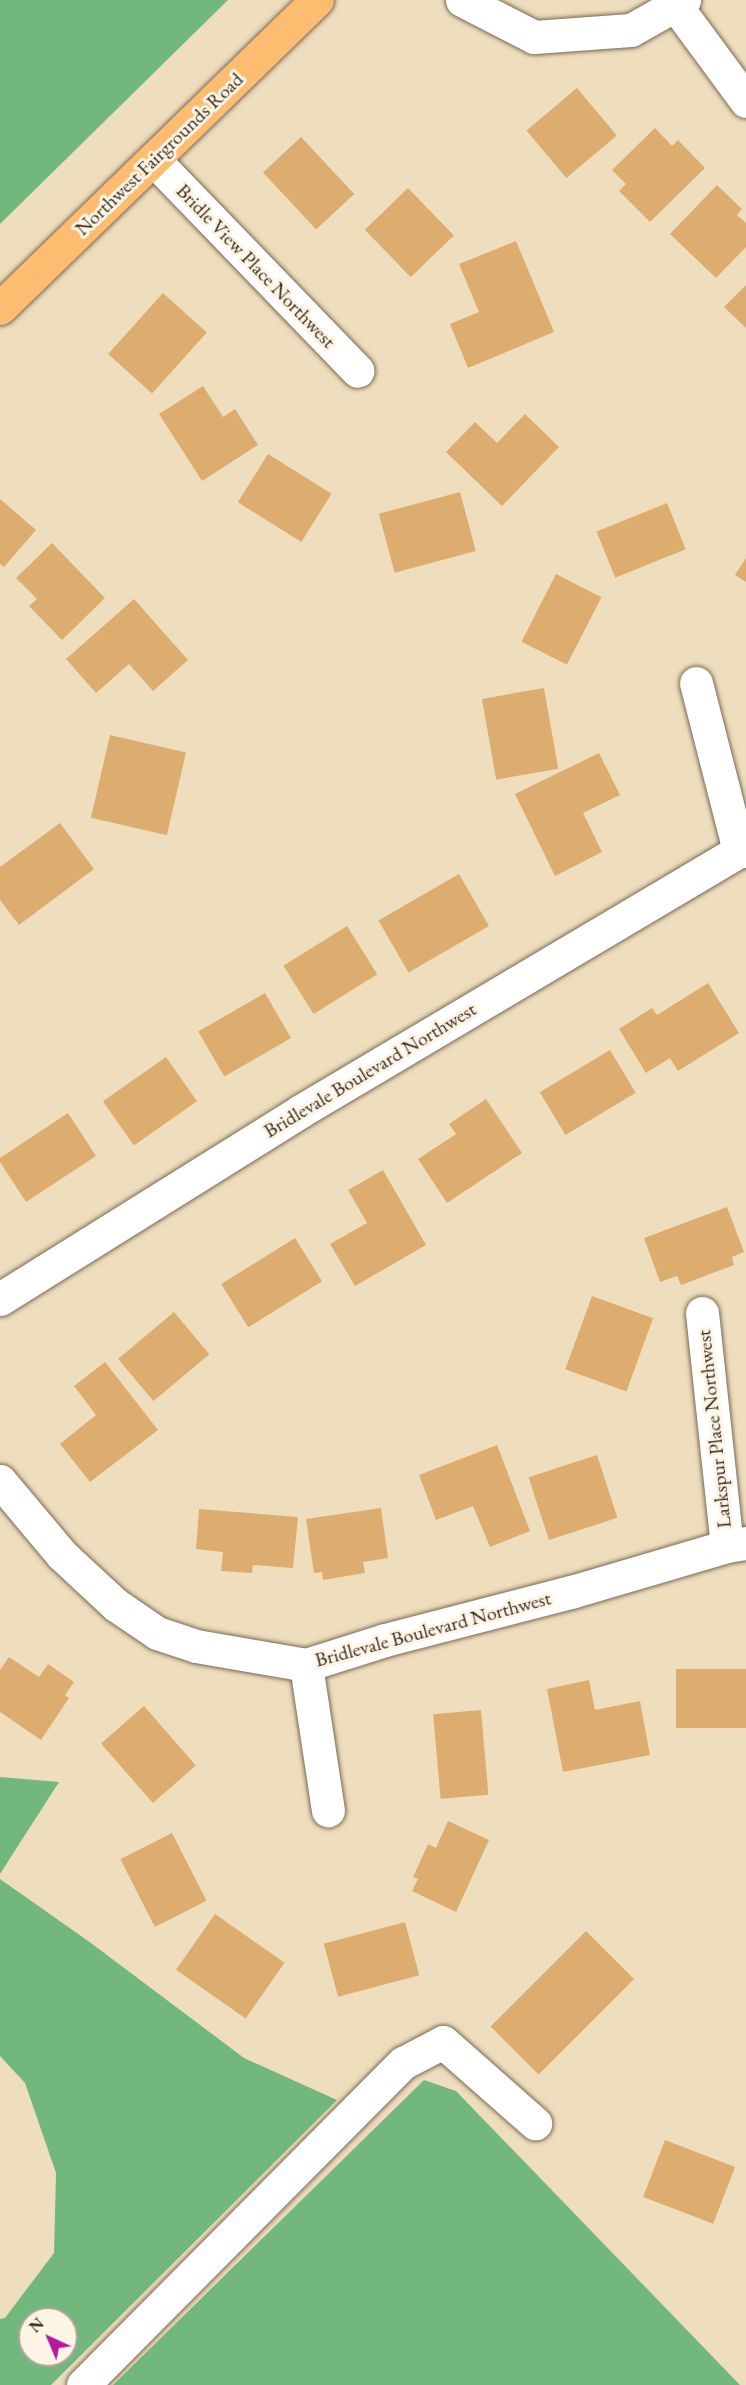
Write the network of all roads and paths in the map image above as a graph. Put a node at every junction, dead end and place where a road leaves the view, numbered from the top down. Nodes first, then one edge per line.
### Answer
1 (317, 0) edge
2 (462, 0) edge
3 (680, 3) edge
4 (746, 101) edge
5 (154, 160) junction
6 (0, 308) edge
7 (358, 371) dead end
8 (696, 682) dead end
9 (742, 851) edge
10 (0, 1299) edge
11 (702, 1313) dead end
12 (0, 1481) edge
13 (737, 1544) edge
14 (306, 1665) junction
15 (328, 1810) dead end
16 (535, 2123) dead end
17 (83, 2385) edge

1 - 5 main road, Northwest Fairgrounds Road
2 - 3 street
3 - 4 street
5 - 6 main road, Northwest Fairgrounds Road
5 - 7 street, Bridle View Place Northwest
8 - 9 street
9 - 10 street, Bridlevale Boulevard Northwest
11 - 13 street, Larkspur Place Northwest
12 - 14 street, Bridlevale Boulevard Northwest
13 - 14 street, Bridlevale Boulevard Northwest
14 - 15 street
16 - 17 street

